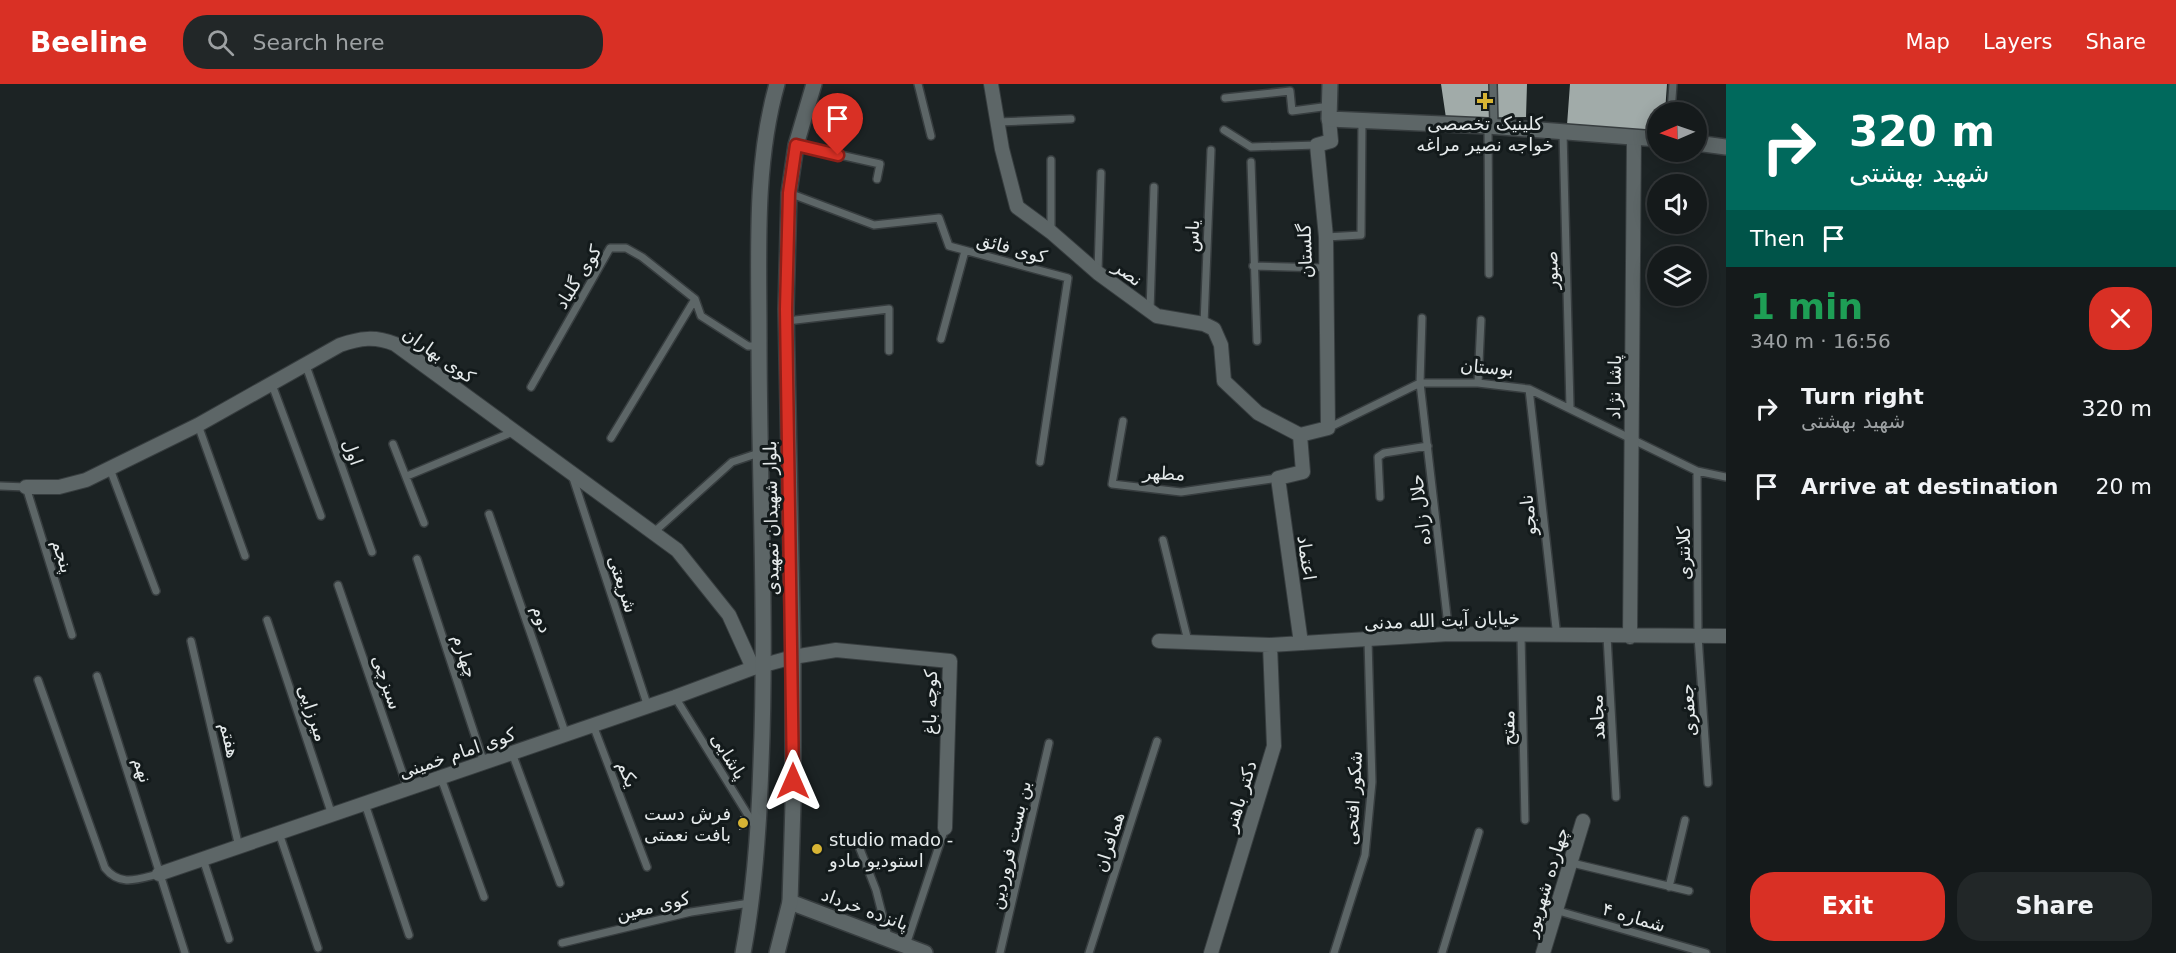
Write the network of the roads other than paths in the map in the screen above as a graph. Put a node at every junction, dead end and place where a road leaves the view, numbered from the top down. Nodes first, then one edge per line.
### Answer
1 (777, 84) edge
2 (814, 84) edge
3 (918, 84) edge
4 (991, 84) edge
5 (1330, 84) edge
6 (1493, 84) edge
7 (1672, 84) edge
8 (1225, 98) dead end
9 (1671, 102) edge
10 (1330, 113) junction
11 (1071, 119) dead end
12 (1362, 121) junction
13 (998, 122) junction
14 (1491, 126) junction
15 (1224, 130) dead end
16 (1563, 132) junction
17 (932, 136) dead end
18 (1634, 137) junction
19 (1647, 138) edge
20 (1707, 144) edge
21 (796, 145) junction
22 (1317, 145) junction
23 (1726, 147) edge
24 (1210, 150) dead end
25 (1051, 160) dead end
26 (1251, 162) dead end
27 (1101, 173) dead end
28 (877, 179) dead end
29 (1154, 187) dead end
30 (789, 193) junction
31 (1051, 232) junction
32 (1326, 237) junction
33 (965, 251) junction
34 (1253, 266) junction
35 (1325, 268) junction
36 (1098, 273) junction
37 (1489, 274) dead end
38 (695, 299) junction
39 (1150, 311) junction
40 (1422, 318) dead end
41 (1481, 320) dead end
42 (787, 321) junction
43 (1204, 324) junction
44 (941, 339) dead end
45 (1257, 341) dead end
46 (759, 346) junction
47 (889, 351) dead end
48 (305, 363) junction
49 (271, 382) junction
50 (1478, 382) junction
51 (1420, 383) junction
52 (531, 387) dead end
53 (1529, 389) junction
54 (1570, 407) junction
55 (1123, 421) dead end
56 (198, 425) junction
57 (1328, 428) junction
58 (515, 431) junction
59 (1300, 435) junction
60 (611, 438) dead end
61 (1631, 438) junction
62 (393, 444) dead end
63 (1428, 446) junction
64 (759, 453) junction
65 (1040, 462) dead end
66 (110, 469) junction
67 (570, 471) junction
68 (1697, 471) junction
69 (407, 476) junction
70 (1726, 477) edge
71 (1278, 478) junction
72 (0, 486) edge
73 (26, 487) junction
74 (1380, 497) dead end
75 (489, 514) dead end
76 (321, 516) dead end
77 (424, 523) dead end
78 (653, 533) junction
79 (1163, 540) dead end
80 (372, 552) dead end
81 (245, 556) dead end
82 (417, 559) dead end
83 (338, 585) dead end
84 (156, 591) dead end
85 (267, 620) dead end
86 (1449, 634) junction
87 (72, 635) dead end
88 (1521, 636) junction
89 (1607, 636) junction
90 (1698, 636) junction
91 (1726, 636) edge
92 (1557, 637) junction
93 (1630, 637) junction
94 (1368, 640) junction
95 (190, 641) dead end
96 (1159, 641) dead end
97 (1188, 641) junction
98 (1301, 643) junction
99 (1270, 645) junction
100 (793, 657) junction
101 (759, 666) junction
102 (97, 676) dead end
103 (38, 680) dead end
104 (675, 698) junction
105 (648, 707) junction
106 (593, 725) junction
107 (566, 735) junction
108 (1157, 741) dead end
109 (1049, 743) dead end
110 (512, 753) junction
111 (484, 763) junction
112 (441, 778) junction
113 (1708, 783) dead end
114 (408, 789) junction
115 (1616, 796) dead end
116 (365, 804) junction
117 (332, 815) junction
118 (1525, 820) dead end
119 (1685, 820) dead end
120 (1583, 821) dead end
121 (945, 828) joint
122 (758, 831) junction
123 (1479, 832) dead end
124 (279, 833) junction
125 (858, 844) dead end
126 (239, 847) junction
127 (203, 859) junction
128 (1572, 863) junction
129 (647, 867) dead end
130 (159, 874) junction
131 (560, 883) dead end
132 (1669, 886) junction
133 (1689, 891) dead end
134 (483, 897) dead end
135 (790, 902) junction
136 (753, 903) junction
137 (1555, 910) junction
138 (409, 935) dead end
139 (888, 937) junction
140 (230, 939) dead end
141 (562, 943) dead end
142 (906, 945) junction
143 (318, 948) dead end
144 (185, 953) edge
145 (743, 953) edge
146 (777, 953) edge
147 (925, 953) edge
148 (1000, 953) edge
149 (1089, 953) edge
150 (1211, 953) edge
151 (1334, 953) edge
152 (1442, 953) edge
153 (1543, 953) edge
154 (1706, 953) edge

1 - 46 main road, بلوار شهیدان تمهیدی
2 - 21 main road, بلوار شهیدان تمهیدی
3 - 17 lane
4 - 13 street, نصر
5 - 10 main road
6 - 14 lane
7 - 9 lane
8 - 10 lane
10 - 12 main road
10 - 22 street
11 - 13 lane
12 - 14 main road
12 - 32 lane
13 - 31 street, نصر
14 - 16 main road
14 - 37 lane
15 - 22 lane
16 - 18 main road
16 - 54 lane, صبور
18 - 19 main road
18 - 61 street, پاشا نژاد
20 - 23 main road
21 - 28 lane
21 - 30 main road, بلوار شهیدان تمهیدی
22 - 32 street, گلستان
24 - 43 lane, یاس
25 - 31 lane
26 - 34 lane
27 - 36 lane
29 - 39 lane
30 - 33 lane, کوی فائق
30 - 42 main road, بلوار شهیدان تمهیدی
31 - 36 street, نصر
32 - 35 street, گلستان
33 - 44 lane
33 - 65 lane, کوی فائق
34 - 35 lane
34 - 45 lane
35 - 57 street, گلستان
36 - 39 street, نصر
38 - 46 lane, کوی گلباد
38 - 52 lane, کوی گلباد
38 - 60 lane
39 - 43 street, نصر
40 - 51 lane, حلال زاده
41 - 50 lane
42 - 47 lane
42 - 100 main road, بلوار شهیدان تمهیدی
43 - 59 street
46 - 64 main road, بلوار شهیدان تمهیدی
48 - 49 street, کوی بهاران
48 - 58 street, کوی بهاران
48 - 80 lane, اول
49 - 56 street, کوی بهاران
49 - 76 lane
50 - 51 lane, بوستان
50 - 53 lane, بوستان
51 - 57 lane, بوستان
51 - 63 lane, حلال زاده
53 - 54 lane, بوستان
53 - 92 lane, نامجو
54 - 61 lane, بوستان
55 - 71 lane, مطهر
56 - 66 street, کوی بهاران
56 - 81 lane
57 - 59 street, بوستان
58 - 67 street, کوی بهاران
58 - 69 lane
59 - 71 street
61 - 68 lane, بوستان
61 - 93 street, پاشا نژاد
62 - 69 lane
63 - 74 lane
63 - 86 lane, حلال زاده
64 - 78 lane
64 - 101 main road, بلوار شهیدان تمهیدی
66 - 73 street, کوی بهاران
66 - 84 lane
67 - 78 street, کوی بهاران
67 - 105 lane, شریعتی
68 - 70 lane, بوستان
68 - 90 lane, کلانتری
69 - 77 lane
71 - 98 street, اعتماد
72 - 73 lane
73 - 87 lane, پنجم
75 - 107 lane, دوم
78 - 101 street, کوی بهاران
79 - 97 lane
82 - 111 lane, چهارم
83 - 114 lane, سبزچی
85 - 117 lane, میرزایی
86 - 88 street, خیابان آیت الله مدنی
86 - 94 street, خیابان آیت الله مدنی
88 - 92 street, خیابان آیت الله مدنی
88 - 118 lane, مفتح
89 - 92 street, خیابان آیت الله مدنی
89 - 93 street, خیابان آیت الله مدنی
89 - 115 lane, مجاهد
90 - 91 street, خیابان آیت الله مدنی
90 - 93 street, خیابان آیت الله مدنی
90 - 113 lane, جعفری
94 - 98 street, خیابان آیت الله مدنی
94 - 151 lane, شکور افتحی
95 - 126 lane, هفتم
96 - 97 street, خیابان آیت الله مدنی
97 - 99 street, خیابان آیت الله مدنی
98 - 99 street, خیابان آیت الله مدنی
99 - 150 street, دکتر باهنر
100 - 101 street, کوی امام خمینی
100 - 121 street, کوچه باغ
100 - 135 main road, بلوار شهیدان تمهیدی
101 - 104 street, کوی امام خمینی
101 - 122 main road, بلوار شهیدان تمهیدی
102 - 130 lane, نهم
103 - 130 lane
104 - 105 street, کوی امام خمینی
104 - 122 lane, پاشایی
105 - 106 street, کوی امام خمینی
106 - 107 street, کوی امام خمینی
106 - 129 lane, یکم
107 - 110 street, کوی امام خمینی
108 - 149 lane, همافران
109 - 148 lane, بن بست فروردین
110 - 111 street, کوی امام خمینی
110 - 131 lane
111 - 112 street, کوی امام خمینی
112 - 114 street, کوی امام خمینی
112 - 134 lane
114 - 116 street, کوی امام خمینی
116 - 117 street, کوی امام خمینی
116 - 138 lane
117 - 124 street, کوی امام خمینی
119 - 132 lane
120 - 128 street, چهارده شهریور
121 - 142 lane
122 - 136 main road, بلوار شهیدان تمهیدی
123 - 152 lane
124 - 126 street, کوی امام خمینی
124 - 143 lane
125 - 139 lane
126 - 127 street, کوی امام خمینی
127 - 130 street, کوی امام خمینی
127 - 140 lane
128 - 132 lane
128 - 137 street, چهارده شهریور
130 - 144 lane, نهم
132 - 133 lane
135 - 139 main road, پانزده خرداد
135 - 146 main road, بلوار شهیدان تمهیدی
136 - 141 lane, کوی معین
136 - 145 main road, بلوار شهیدان تمهیدی
137 - 153 street, چهارده شهریور
137 - 154 lane, شماره ۴
139 - 142 main road, پانزده خرداد
142 - 147 main road, پانزده خرداد

